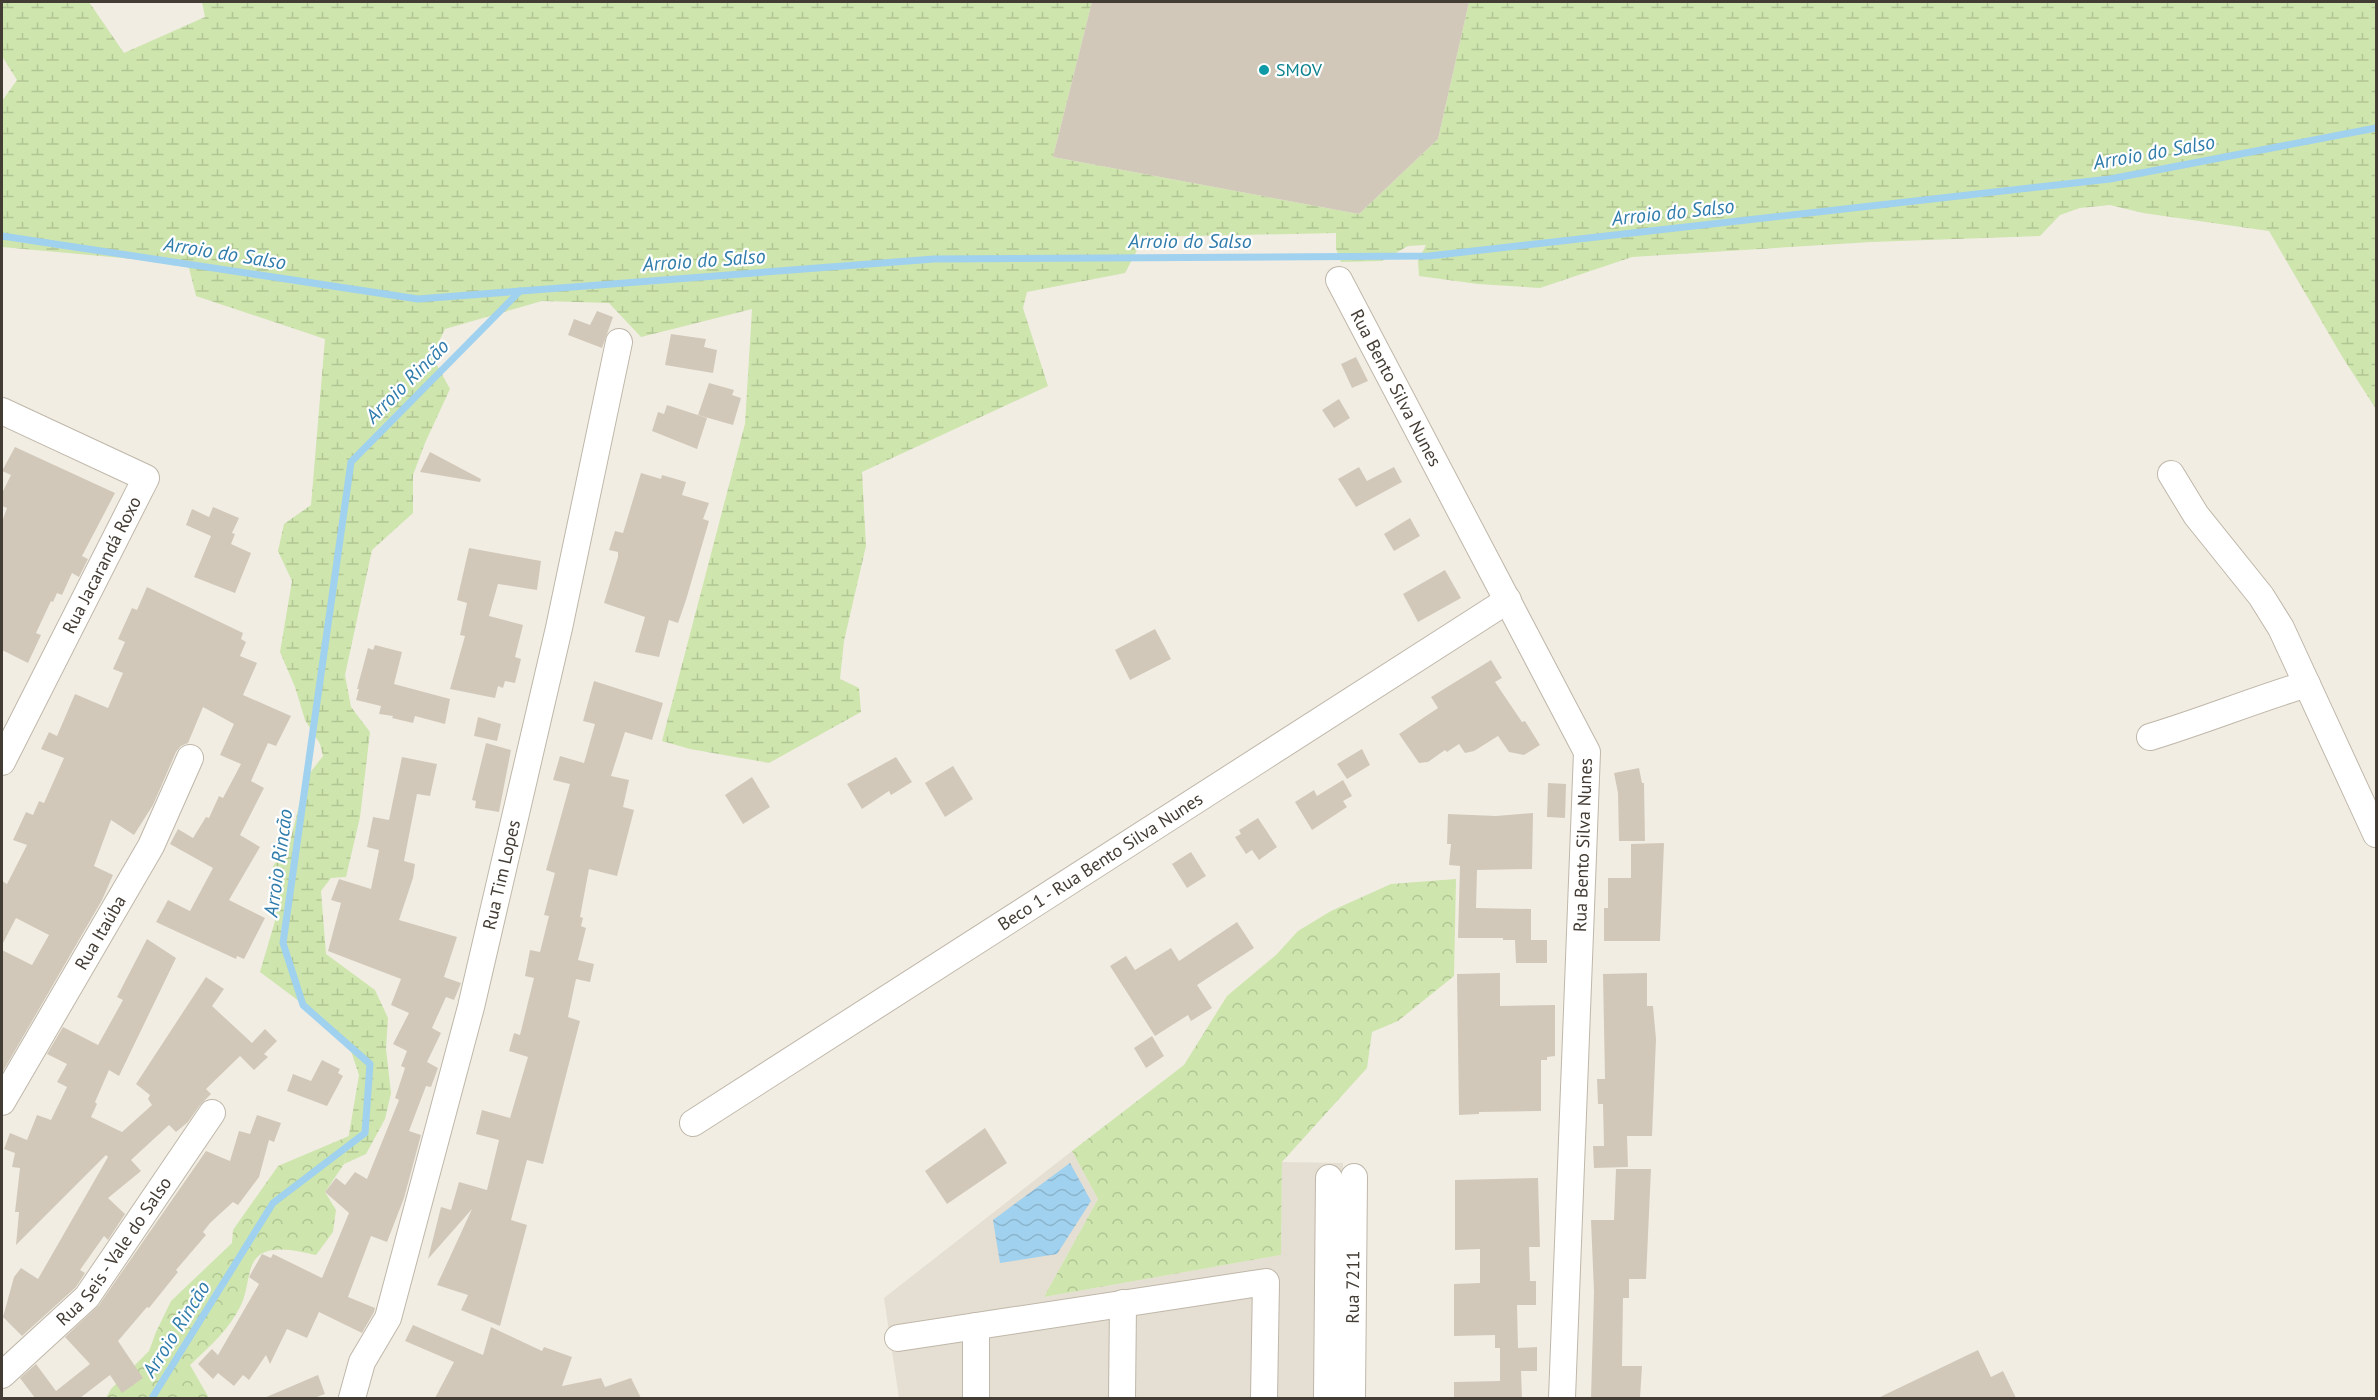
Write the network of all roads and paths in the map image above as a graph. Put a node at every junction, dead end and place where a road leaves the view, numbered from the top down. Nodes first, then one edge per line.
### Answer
1 (1339, 280) dead end
2 (620, 342) dead end
3 (2, 411) edge
4 (2171, 474) dead end
5 (1508, 600) junction
6 (2307, 684) junction
7 (2150, 736) dead end
8 (190, 758) dead end
9 (2, 762) edge
10 (2376, 834) edge
11 (2, 1102) edge
12 (212, 1113) dead end
13 (693, 1124) dead end
14 (1354, 1177) dead end
15 (1329, 1178) dead end
16 (1123, 1304) junction
17 (976, 1326) junction
18 (898, 1338) dead end
19 (2, 1375) edge
20 (352, 1398) edge
21 (976, 1398) edge
22 (1122, 1398) edge
23 (1264, 1398) edge
24 (1327, 1398) edge
25 (1352, 1398) edge
26 (1562, 1398) edge

1 - 5 street, Rua Bento Silva Nunes
2 - 20 street, Rua Tim Lopes
3 - 9 street, Rua Jacarandá Roxo
4 - 6 street
5 - 13 street, Beco 1 - Rua Bento Silva Nunes
5 - 26 street, Rua Bento Silva Nunes
6 - 7 street
6 - 10 street
8 - 11 street, Rua Itaúba
12 - 19 street, Rua Seis - Vale do Salso
14 - 25 street, Rua 7211
15 - 24 street
16 - 17 street
16 - 22 street
16 - 23 street
17 - 18 street
17 - 21 street

